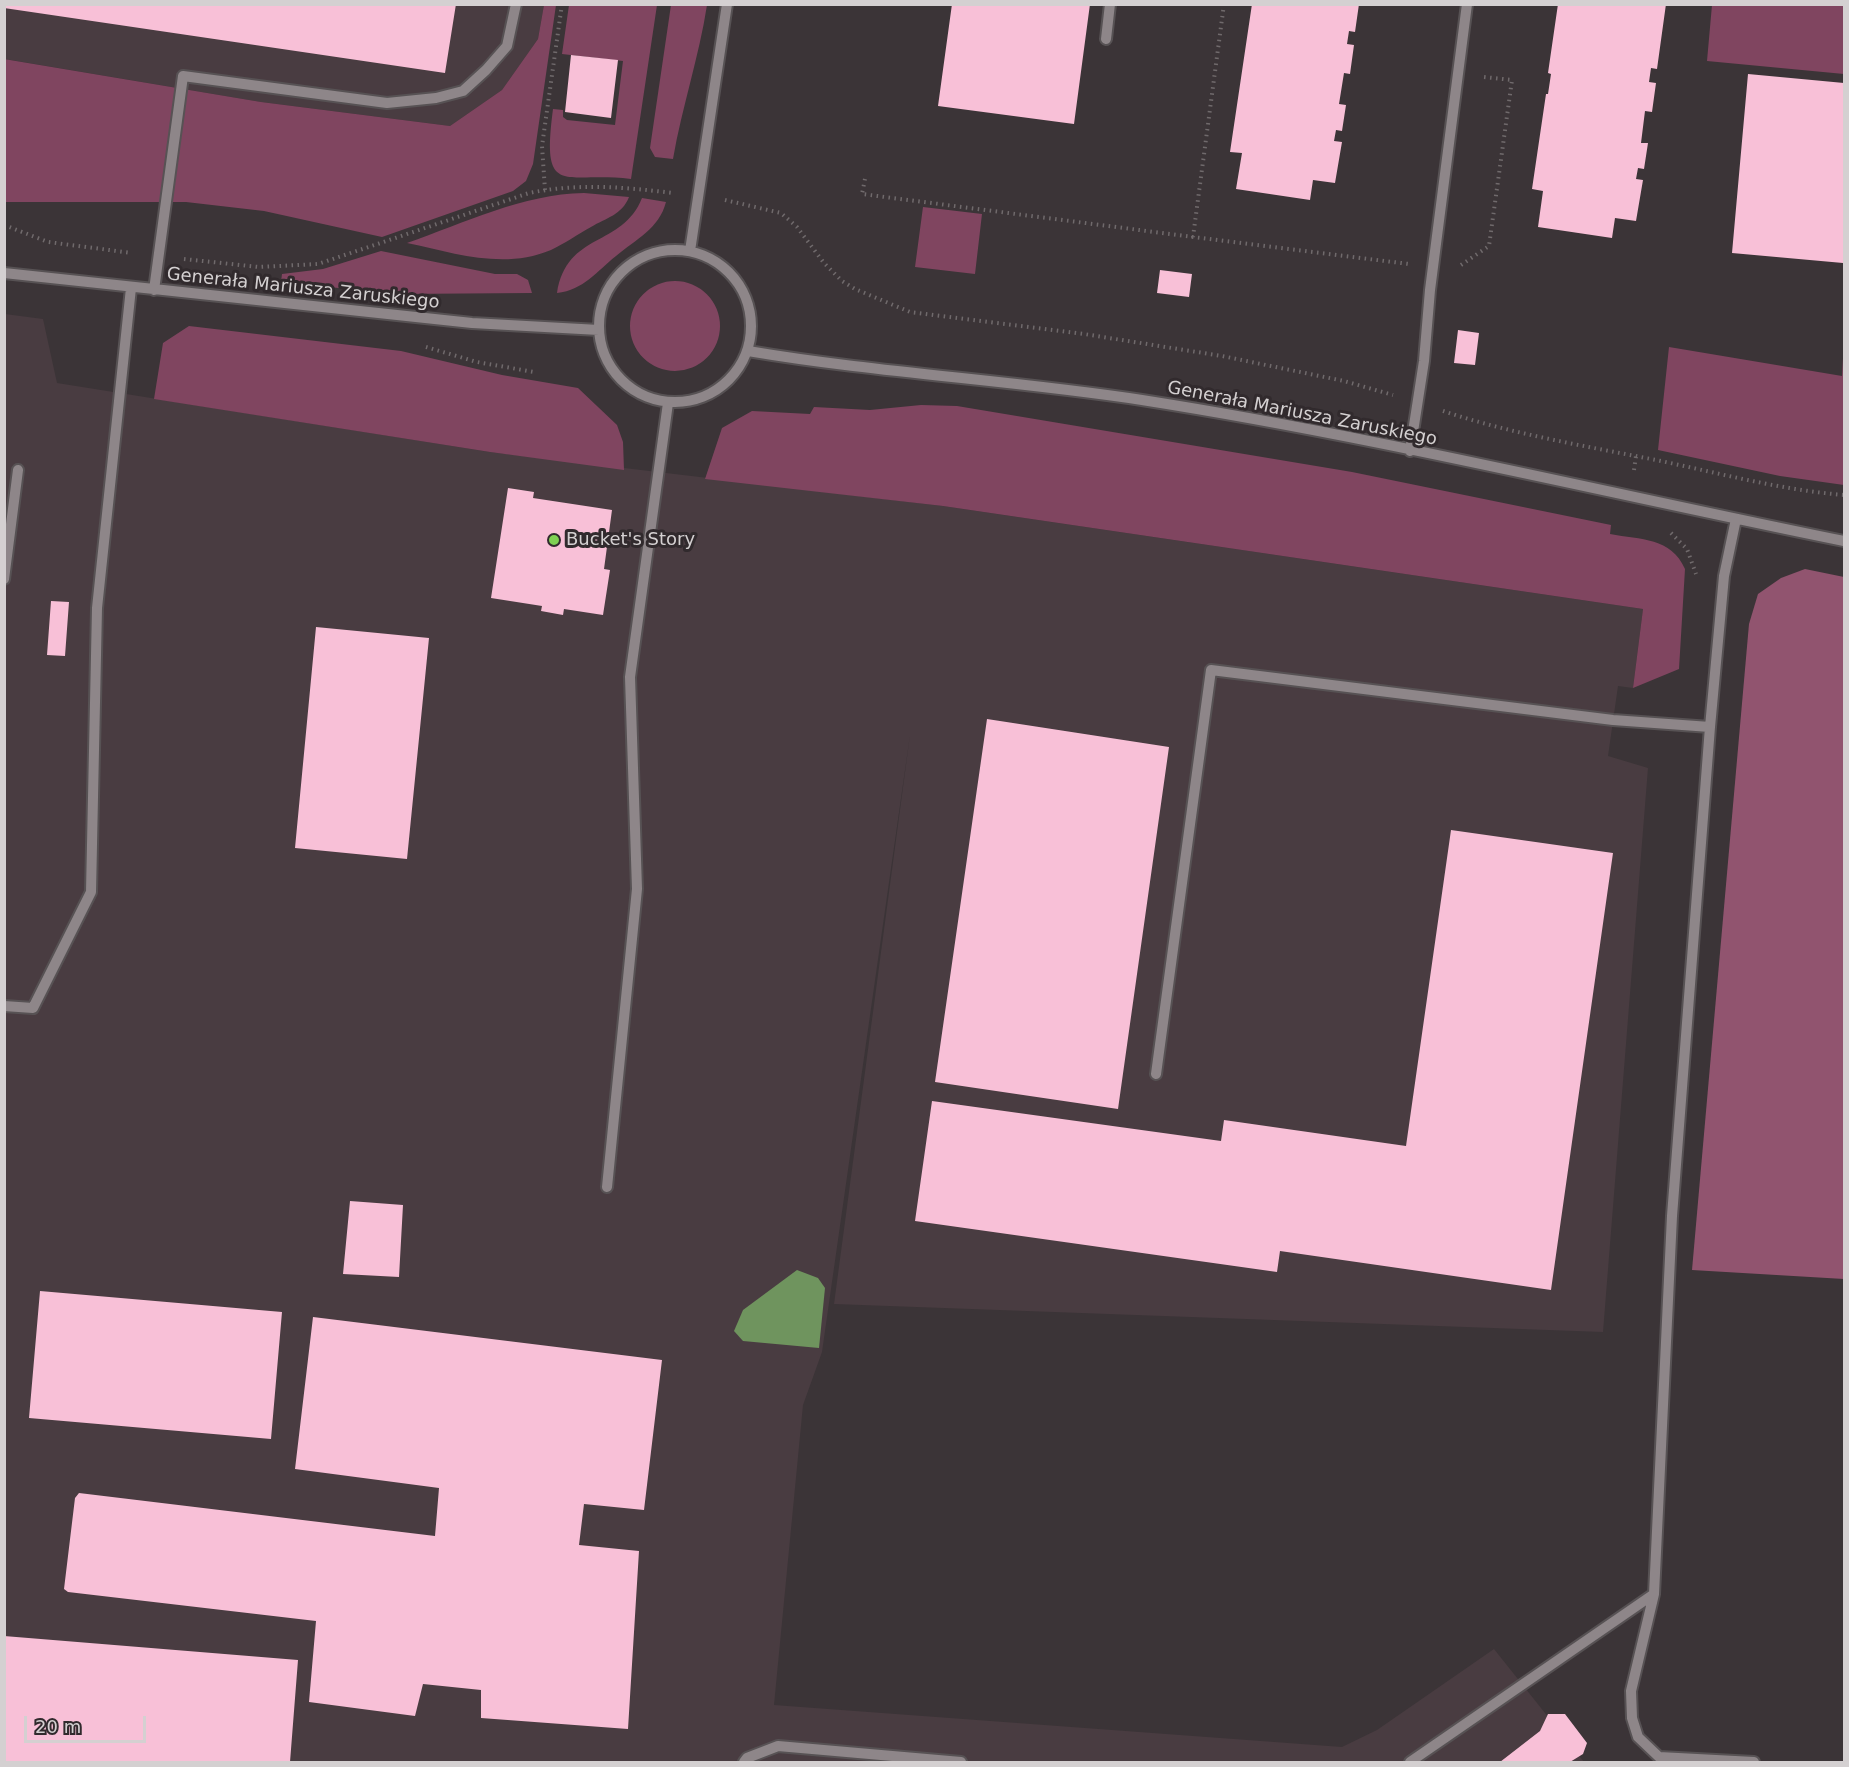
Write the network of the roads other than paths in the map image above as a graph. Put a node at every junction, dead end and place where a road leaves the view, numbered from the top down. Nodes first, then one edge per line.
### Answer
1 (516, 4) edge
2 (727, 4) edge
3 (1110, 4) edge
4 (1467, 4) edge
5 (1106, 39) dead end
6 (690, 251) junction
7 (4, 273) edge
8 (130, 288) junction
9 (153, 290) junction
10 (599, 330) junction
11 (748, 351) junction
12 (668, 403) junction
13 (1410, 451) junction
14 (18, 470) dead end
15 (1736, 519) junction
16 (1845, 541) edge
17 (4, 579) edge
18 (1710, 727) junction
19 (4, 1006) edge
20 (1156, 1074) dead end
21 (607, 1186) dead end
22 (1654, 1594) junction
23 (744, 1762) edge
24 (961, 1762) edge
25 (1410, 1762) edge
26 (1754, 1762) edge

1 - 9 street
2 - 6 street
3 - 5 street
4 - 13 street
6 - 10 street
6 - 11 street
7 - 8 street, Generała Mariusza Zaruskiego
8 - 9 street, Generała Mariusza Zaruskiego
8 - 19 street
9 - 10 street, Generała Mariusza Zaruskiego
10 - 12 street
11 - 12 street
11 - 13 street, Generała Mariusza Zaruskiego
12 - 21 street
13 - 15 street, Generała Mariusza Zaruskiego
14 - 17 street
15 - 16 street, Generała Mariusza Zaruskiego
15 - 18 street
18 - 20 street
18 - 22 street
22 - 25 street
22 - 26 street
23 - 24 street

